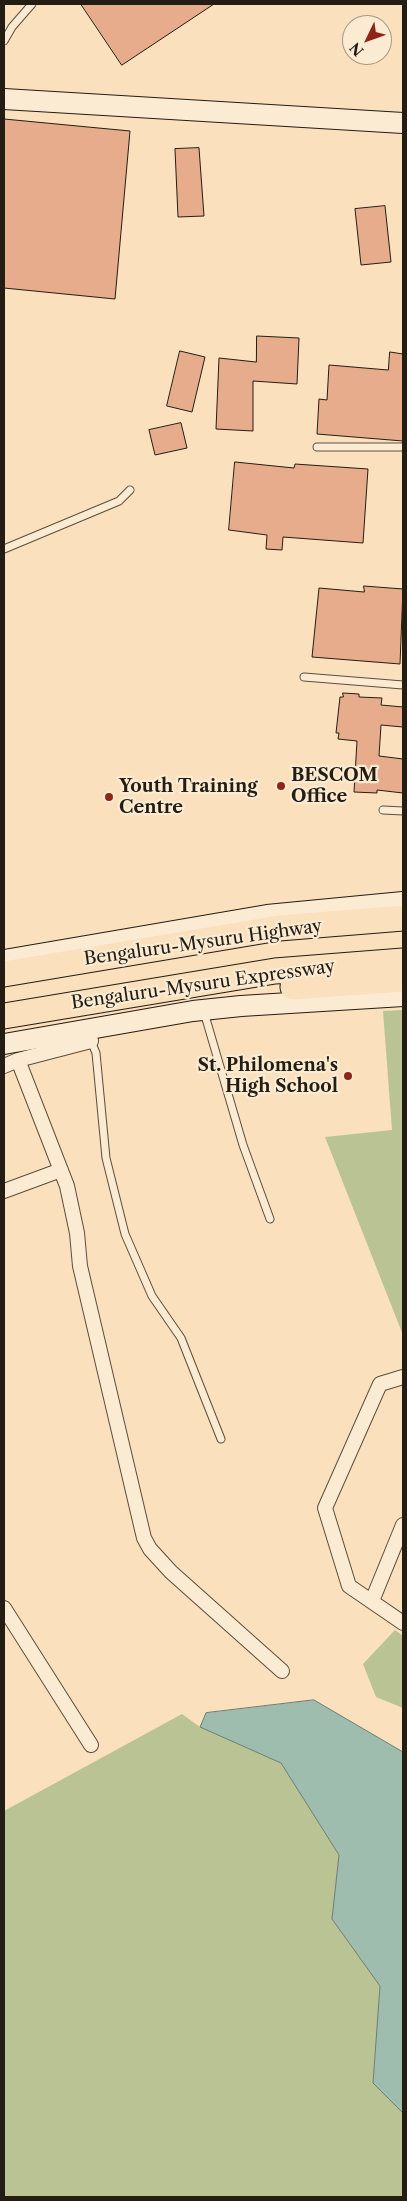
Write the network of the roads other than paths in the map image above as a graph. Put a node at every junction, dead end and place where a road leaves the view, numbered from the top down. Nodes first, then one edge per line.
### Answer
1 (32, 4) edge
2 (4, 42) edge
3 (4, 99) edge
4 (403, 123) edge
5 (317, 447) dead end
6 (403, 447) edge
7 (130, 490) dead end
8 (4, 549) edge
9 (304, 677) dead end
10 (403, 685) edge
11 (383, 810) dead end
12 (403, 812) edge
13 (403, 902) edge
14 (403, 918) edge
15 (403, 932) edge
16 (4, 960) edge
17 (403, 961) edge
18 (4, 974) edge
19 (403, 979) edge
20 (4, 987) edge
21 (403, 996) edge
22 (203, 1010) junction
23 (4, 1016) edge
24 (4, 1031) edge
25 (90, 1035) junction
26 (4, 1044) edge
27 (18, 1060) junction
28 (4, 1066) edge
29 (61, 1170) junction
30 (4, 1191) edge
31 (270, 1219) dead end
32 (403, 1377) edge
33 (221, 1439) dead end
34 (403, 1525) edge
35 (372, 1601) junction
36 (4, 1608) edge
37 (403, 1623) edge
38 (18, 1631) junction
39 (4, 1633) edge
40 (282, 1671) dead end
41 (91, 1745) dead end

1 - 2 lane
3 - 4 street
5 - 6 lane
7 - 8 lane
9 - 10 lane
11 - 12 lane
13 - 16 street
14 - 18 highway, Bengaluru-Mysuru Highway
15 - 20 highway
17 - 23 highway, Bengaluru-Mysuru Expressway
19 - 24 highway, Bengaluru-Mysuru Expressway
21 - 22 street, Bengaluru-Mysuru Expressway
22 - 25 street, Bengaluru-Mysuru Expressway
22 - 31 lane
25 - 26 street, Bengaluru-Mysuru Expressway
25 - 27 street
25 - 33 lane
27 - 28 street
27 - 29 street
29 - 30 street
29 - 40 street
32 - 35 street
34 - 35 street
35 - 37 street
36 - 38 street
38 - 39 street
38 - 41 street

